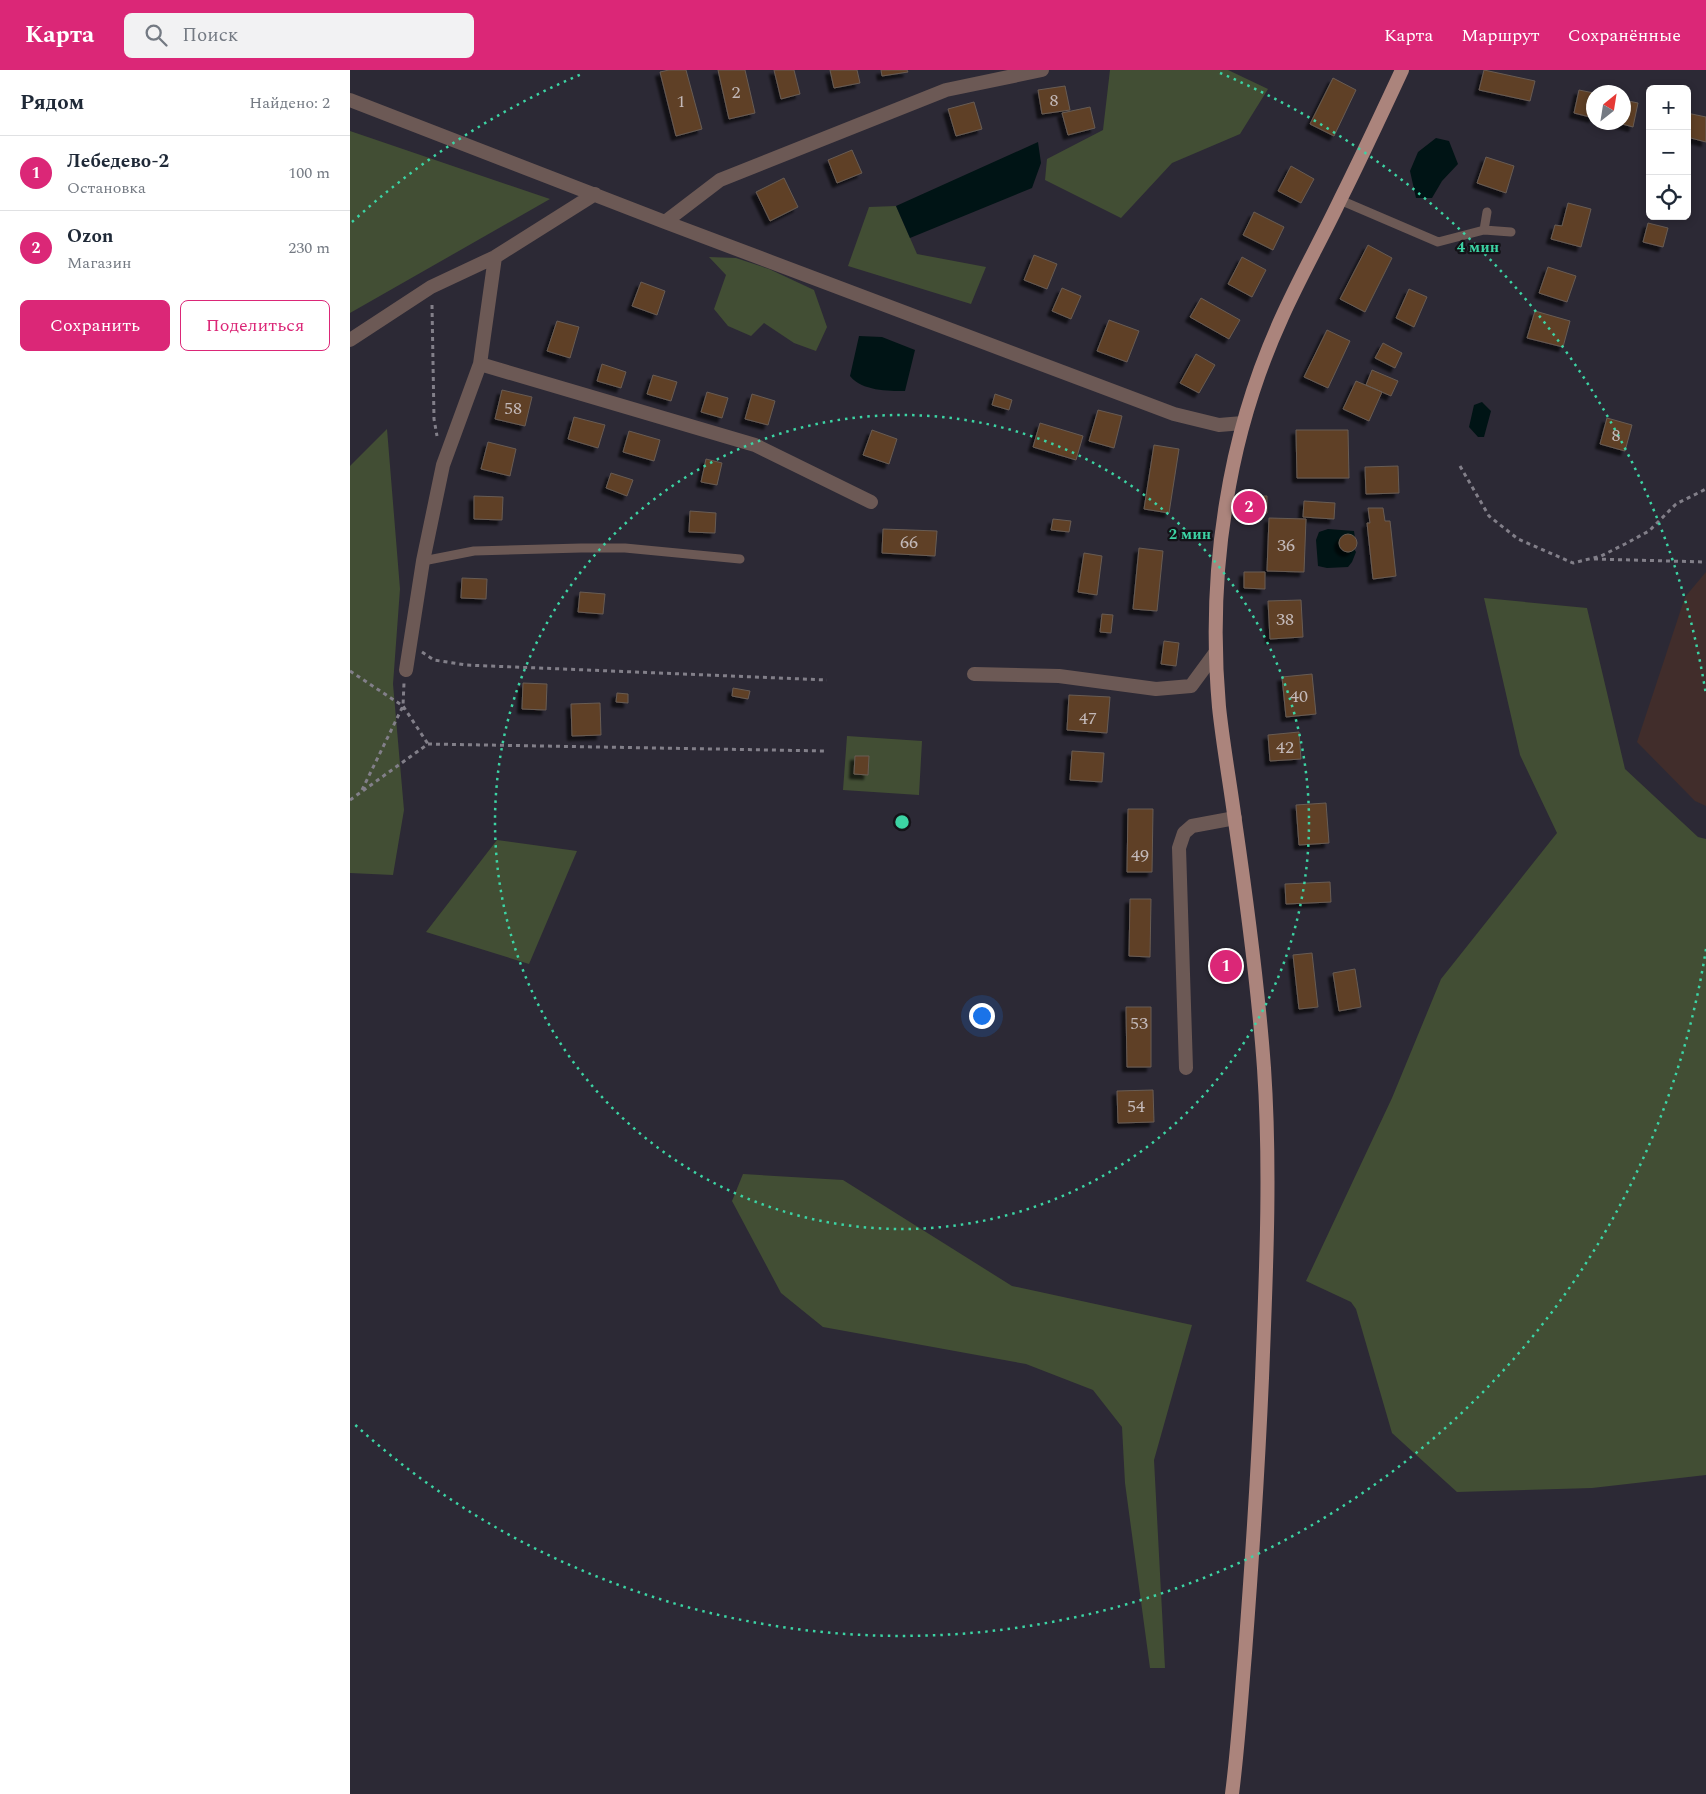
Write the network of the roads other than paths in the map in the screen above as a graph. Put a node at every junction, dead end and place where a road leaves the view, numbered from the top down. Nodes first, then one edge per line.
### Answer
1 (1042, 70) edge
2 (1402, 70) edge
3 (350, 100) edge
4 (595, 194) junction
5 (1340, 200) junction
6 (1487, 212) dead end
7 (666, 222) junction
8 (1484, 230) junction
9 (1511, 232) dead end
10 (495, 257) junction
11 (350, 340) edge
12 (480, 364) junction
13 (1243, 424) junction
14 (871, 502) dead end
15 (740, 559) dead end
16 (423, 562) junction
17 (1216, 652) junction
18 (406, 670) road end
19 (974, 674) dead end
20 (1235, 818) junction
21 (1186, 1068) dead end
22 (1232, 1794) edge

1 - 7 street
2 - 5 main road
3 - 4 street
4 - 7 street
4 - 10 street
5 - 8 lane
5 - 13 main road
6 - 8 lane
7 - 13 street
8 - 9 lane
10 - 11 street
10 - 12 street
12 - 14 street
12 - 16 street
13 - 17 main road
15 - 16 lane
16 - 18 street
17 - 19 street
17 - 20 main road
20 - 21 street
20 - 22 main road

